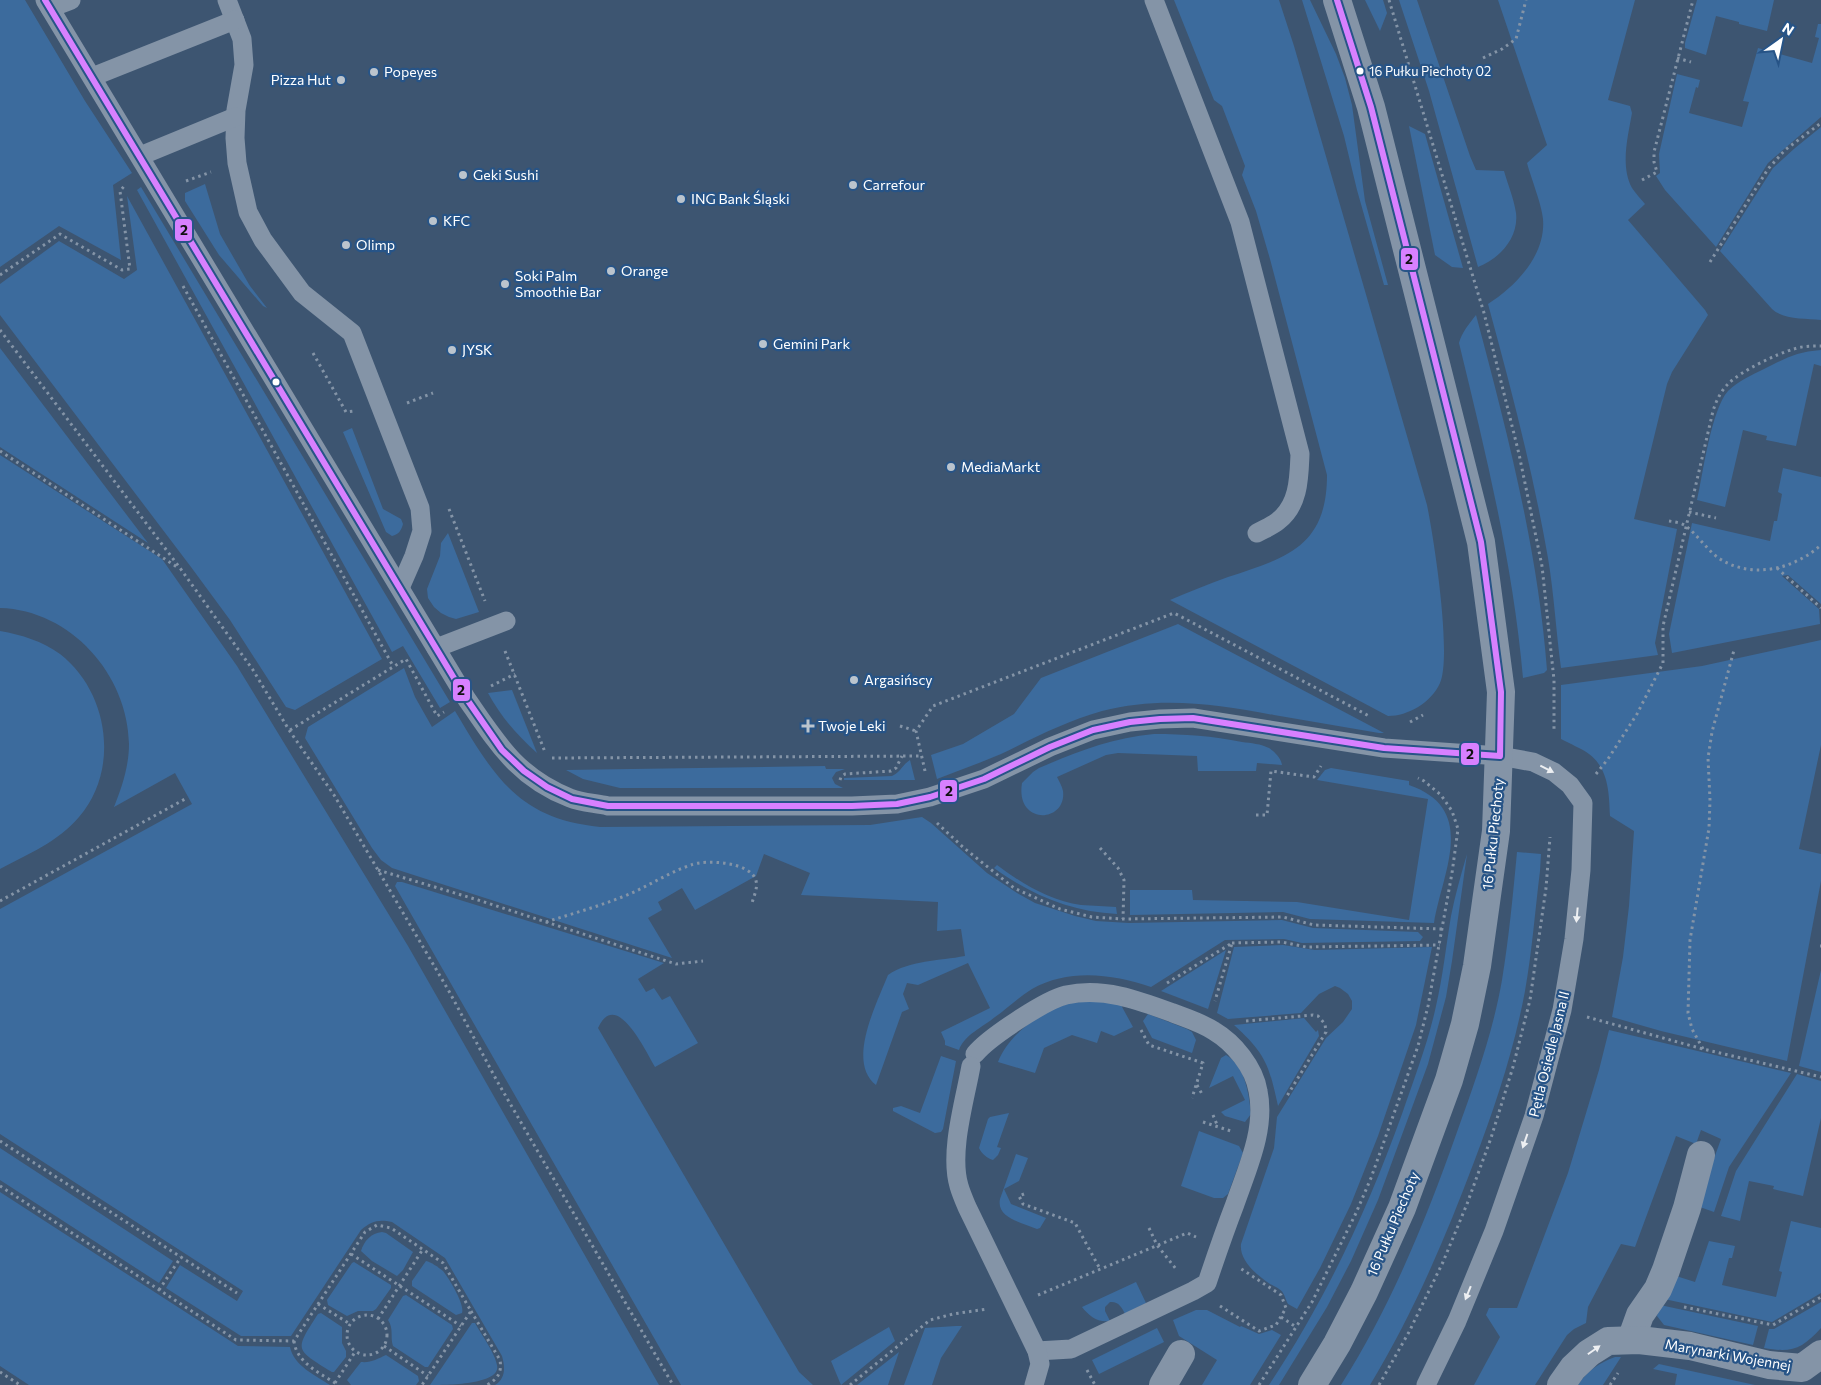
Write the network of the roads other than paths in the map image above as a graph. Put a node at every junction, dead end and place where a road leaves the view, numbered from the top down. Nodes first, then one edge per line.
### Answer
1 (71, 0) edge
2 (227, 0) edge
3 (1154, 0) edge
4 (1337, 0) edge
5 (47, 4) edge
6 (235, 20) junction
7 (92, 77) junction
8 (235, 117) junction
9 (140, 156) junction
10 (1257, 533) dead end
11 (400, 588) junction
12 (500, 623) road end
13 (436, 648) junction
14 (1500, 756) junction
15 (1700, 1155) dead end
16 (1631, 1340) junction
17 (1037, 1351) junction
18 (1181, 1354) dead end
19 (1821, 1354) edge
20 (1034, 1385) edge
21 (1162, 1385) edge
22 (1312, 1385) edge
23 (1426, 1385) edge
24 (1561, 1385) edge

1 - 5 lane
2 - 6 lane
3 - 10 lane
4 - 14 street, 16 Pułku Piechoty
5 - 7 lane
6 - 7 lane
6 - 8 lane
7 - 9 lane
8 - 9 lane
8 - 11 lane
9 - 11 lane
11 - 13 lane
12 - 13 lane
13 - 14 lane
14 - 22 street, 16 Pułku Piechoty
14 -> 23 lane, Pętla Osiedle Jasna II
15 - 16 street
16 - 19 street, Marynarki Wojennej
24 -> 16 street, Marynarki Wojennej
17 - 17 lane
17 - 20 lane
18 - 21 street

